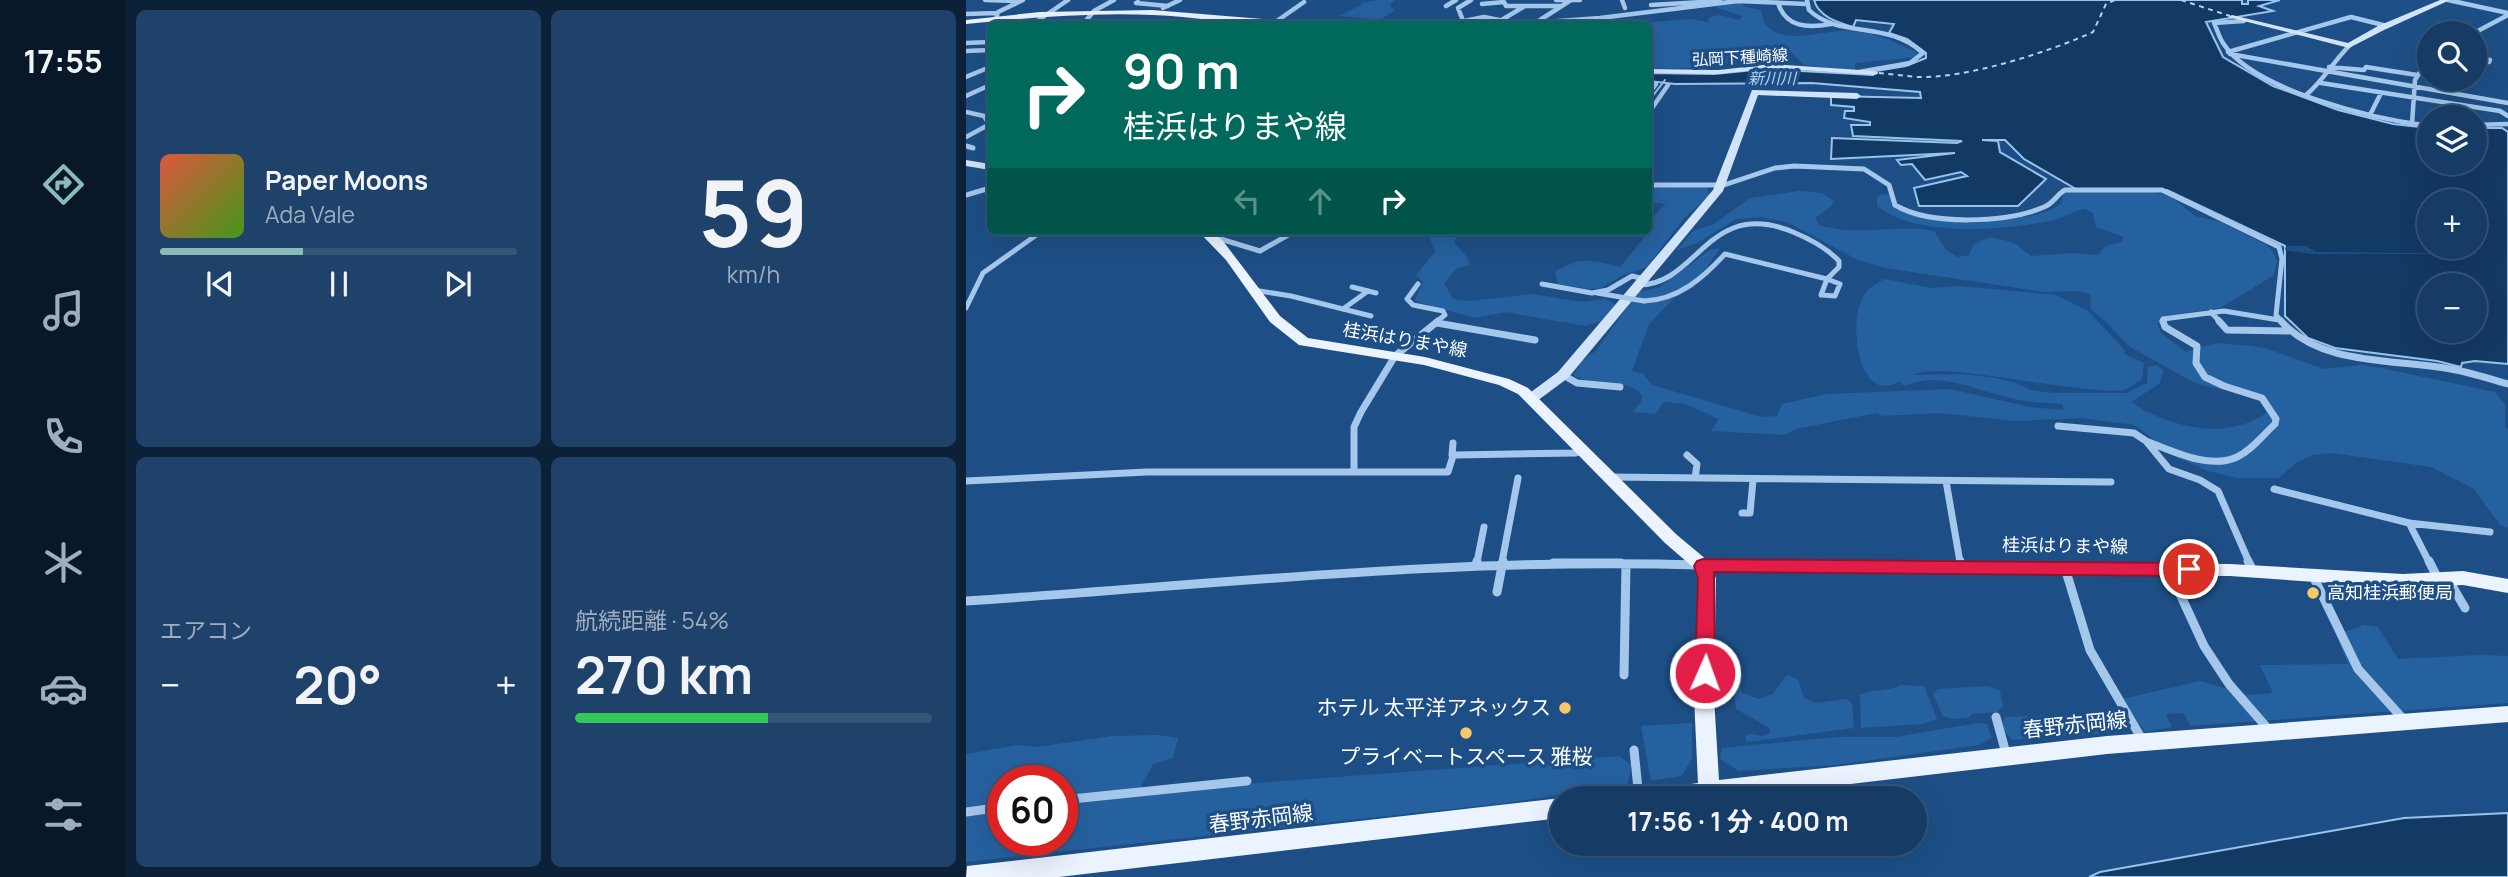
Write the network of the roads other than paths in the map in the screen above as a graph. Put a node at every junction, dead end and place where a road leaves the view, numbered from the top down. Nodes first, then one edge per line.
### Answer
1 (985, 0) edge
2 (993, 0) edge
3 (1068, 0) edge
4 (1114, 0) edge
5 (1181, 0) edge
6 (1456, 0) edge
7 (1471, 0) edge
8 (1556, 0) edge
9 (1571, 0) edge
10 (1580, 0) edge
11 (1622, 0) edge
12 (2447, 0) edge
13 (2491, 0) edge
14 (1021, 1) edge
15 (1680, 1) edge
16 (1725, 1) edge
17 (1138, 2) dead end
18 (1304, 2) dead end
19 (1776, 2) edge
20 (1806, 2) edge
21 (1482, 4) dead end
22 (1651, 5) dead end
23 (1168, 6) junction
24 (1446, 6) dead end
25 (1526, 6) junction
26 (1561, 6) junction
27 (2479, 6) junction
28 (1625, 8) dead end
29 (1664, 11) junction
30 (1156, 12) junction
31 (1091, 13) junction
32 (966, 14) edge
33 (1044, 14) junction
34 (2508, 14) edge
35 (996, 16) junction
36 (2232, 17) dead end
37 (1462, 18) junction
38 (1504, 20) junction
39 (1036, 21) edge
40 (1085, 21) edge
41 (1253, 21) edge
42 (1277, 21) edge
43 (1457, 21) edge
44 (1508, 21) edge
45 (1541, 21) edge
46 (1551, 21) edge
47 (2244, 21) junction
48 (966, 22) edge
49 (1834, 23) junction
50 (2387, 26) junction
51 (2487, 26) edge
52 (2295, 32) junction
53 (987, 42) edge
54 (966, 43) edge
55 (2349, 46) junction
56 (987, 50) edge
57 (966, 51) edge
58 (2229, 53) junction
59 (2487, 59) edge
60 (2489, 62) dead end
61 (987, 68) edge
62 (2327, 69) junction
63 (1652, 71) edge
64 (979, 72) junction
65 (1859, 72) junction
66 (987, 73) edge
67 (1875, 73) dead end
68 (2417, 75) joint
69 (966, 77) edge
70 (2321, 83) junction
71 (1668, 85) dead end
72 (987, 86) edge
73 (2413, 87) junction
74 (2381, 93) junction
75 (2306, 94) junction
76 (966, 96) edge
77 (1857, 96) dead end
78 (2413, 98) junction
79 (2508, 103) edge
80 (1652, 108) edge
81 (966, 112) edge
82 (2370, 115) junction
83 (987, 116) edge
84 (2508, 116) edge
85 (2412, 124) junction
86 (2417, 124) edge
87 (2508, 124) edge
88 (2487, 125) edge
89 (987, 126) edge
90 (966, 137) edge
91 (968, 165) edge
92 (987, 167) edge
93 (1652, 185) edge
94 (1719, 186) junction
95 (987, 189) edge
96 (966, 195) edge
97 (1036, 235) edge
98 (1209, 235) edge
99 (1213, 235) edge
100 (1288, 235) edge
101 (1642, 282) junction
102 (1418, 284) dead end
103 (1542, 284) dead end
104 (1352, 287) dead end
105 (1254, 290) junction
106 (1368, 290) junction
107 (1376, 293) dead end
108 (1597, 293) junction
109 (966, 308) edge
110 (1343, 309) junction
111 (2211, 312) junction
112 (1371, 316) dead end
113 (2279, 320) junction
114 (1437, 323) junction
115 (2292, 331) junction
116 (1535, 340) dead end
117 (1395, 356) junction
118 (1563, 375) junction
119 (2508, 384) edge
120 (1620, 387) dead end
121 (1532, 398) junction
122 (2058, 426) dead end
123 (2146, 441) junction
124 (1453, 443) dead end
125 (1581, 450) junction
126 (1687, 455) dead end
127 (1453, 456) junction
128 (1354, 470) junction
129 (1609, 477) junction
130 (1518, 478) dead end
131 (1695, 478) junction
132 (1753, 480) junction
133 (966, 481) edge
134 (1946, 481) junction
135 (2111, 482) dead end
136 (2274, 489) dead end
137 (1742, 513) dead end
138 (2409, 523) junction
139 (1483, 527) dead end
140 (2490, 532) dead end
141 (1502, 564) junction
142 (1626, 564) junction
143 (1476, 565) junction
144 (1703, 566) junction
145 (1961, 566) junction
146 (2064, 567) junction
147 (2168, 569) junction
148 (2253, 571) junction
149 (2312, 576) junction
150 (2443, 579) junction
151 (2503, 585) edge
152 (1496, 592) dead end
153 (966, 601) edge
154 (2465, 608) dead end
155 (1624, 675) dead end
156 (2508, 714) edge
157 (1996, 717) dead end
158 (2406, 722) junction
159 (2270, 732) junction
160 (2143, 742) junction
161 (1634, 750) dead end
162 (2007, 757) junction
163 (1247, 781) dead end
164 (1638, 786) edge
165 (1709, 786) edge
166 (1753, 786) edge
167 (1078, 798) edge
168 (987, 809) edge
169 (1549, 809) edge
170 (966, 812) edge
171 (967, 877) edge

1 - 2 street
2 - 14 street
3 - 33 street
4 - 31 street
5 - 23 street
6 - 24 street
7 - 37 street
8 - 9 street
9 - 10 street
9 - 26 street
11 - 28 street
12 - 27 street
12 - 50 street
13 - 27 street
14 - 35 street
15 - 16 street
15 - 22 street
15 - 29 street
17 - 23 street
18 - 42 street
19 - 20 street
19 - 29 street
19 - 49 street
20 - 49 street
21 - 25 street
23 - 30 street
25 - 26 street
25 - 38 street
26 - 45 street
27 - 34 street
29 - 46 street
30 - 31 main road
30 - 41 main road
31 - 33 main road
31 - 40 street
32 - 35 street
33 - 35 main road
33 - 39 street
34 - 51 street
35 - 48 main road
36 - 47 street
37 - 38 street
37 - 43 street
38 - 44 street
47 - 52 street
47 - 58 street
49 - 65 street
50 - 52 street
50 - 55 street
52 - 55 street
52 - 58 street
53 - 54 street
55 - 62 street
56 - 57 street
58 - 62 street
58 - 75 street
59 - 60 street
61 - 64 street
62 - 68 street
62 - 70 street
62 - 73 street
63 - 65 street, 弘岡下種崎線
64 - 66 street
64 - 69 street
65 - 67 street, 弘岡下種崎線
68 - 73 street
70 - 74 street
70 - 75 street
71 - 80 street
72 - 76 street
73 - 78 street
73 - 79 street
74 - 78 street
74 - 82 street
75 - 82 street
77 - 94 street
78 - 84 street
78 - 85 street
81 - 83 street
82 - 85 street
85 - 86 street
87 - 88 street
89 - 90 street
91 - 92 street
93 - 94 street
94 - 101 street
94 - 113 street
95 - 96 street
97 - 109 street
98 - 105 main road, 桂浜はりまや線
99 - 100 street
101 - 108 street
101 - 108 street, bridge
101 - 118 street
102 - 114 street
103 - 108 street
104 - 106 street
105 - 110 street
105 - 117 main road, 桂浜はりまや線
106 - 107 street
106 - 110 street
110 - 112 street
111 - 113 street
111 - 115 street
111 - 123 street
113 - 115 street
114 - 116 street
114 - 117 street
115 - 119 street
117 - 121 main road, 桂浜はりまや線
117 - 128 street
118 - 120 street
118 - 121 street
121 - 125 main road, 桂浜はりまや線
122 - 123 street
123 - 148 street
124 - 127 street
125 - 127 street
125 - 129 main road, 桂浜はりまや線
126 - 131 street
127 - 128 street
128 - 133 street
129 - 131 street
129 - 144 main road, 桂浜はりまや線
130 - 141 street
131 - 132 street
132 - 134 street
132 - 137 street
134 - 135 street
134 - 145 street
136 - 138 street
138 - 140 street
138 - 150 street
139 - 143 street
141 - 142 street
141 - 143 street
141 - 152 street
142 - 144 street
142 - 155 street
143 - 153 street
144 - 145 main road, 桂浜はりまや線
144 - 165 main road
145 - 146 main road, 桂浜はりまや線
146 - 147 main road, 桂浜はりまや線
146 - 160 street
147 - 148 main road, 桂浜はりまや線
147 - 159 street
148 - 149 main road, 桂浜はりまや線
149 - 150 main road, 桂浜はりまや線
149 - 158 street
150 - 151 main road, 桂浜はりまや線
150 - 154 street
156 - 158 main road, 春野赤岡線
157 - 162 street
158 - 159 main road, 春野赤岡線
159 - 160 main road, 春野赤岡線
160 - 162 main road, 春野赤岡線
161 - 164 street
162 - 166 main road, 春野赤岡線
163 - 167 street
168 - 170 street
169 - 171 main road, 春野赤岡線

